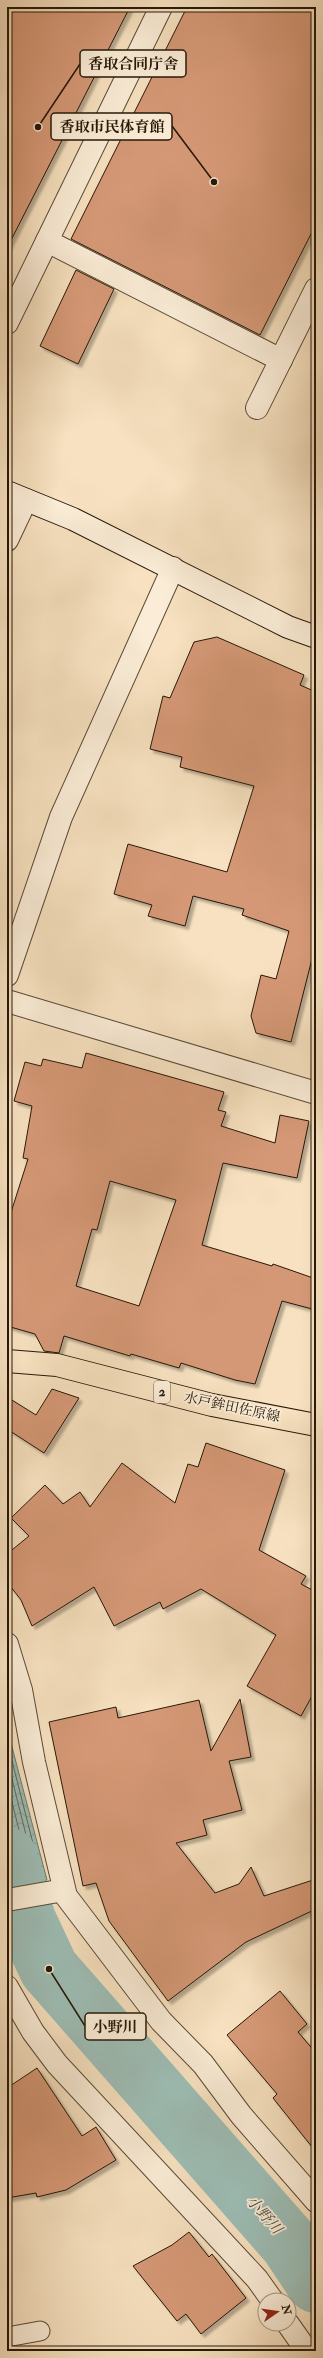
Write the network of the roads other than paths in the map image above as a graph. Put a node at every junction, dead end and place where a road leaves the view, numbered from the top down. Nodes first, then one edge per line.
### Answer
1 (161, 7) edge
2 (47, 241) junction
3 (316, 289) edge
4 (7, 323) edge
5 (281, 360) junction
6 (257, 408) dead end
7 (17, 496) edge
8 (7, 540) edge
9 (173, 568) junction
10 (316, 637) edge
11 (7, 975) edge
12 (7, 1001) edge
13 (316, 1093) edge
14 (7, 1361) edge
15 (316, 1425) edge
16 (7, 1644) edge
17 (57, 1892) junction
18 (7, 1900) edge
19 (7, 1987) edge
20 (316, 2201) edge
21 (266, 2292) edge
22 (40, 2331) dead end
23 (294, 2332) edge
24 (7, 2337) edge
25 (307, 2351) edge

1 - 2 street
2 - 4 street
2 - 5 street
3 - 5 street
5 - 6 street
7 - 8 street
7 - 9 street
9 - 10 street
9 - 11 street
12 - 13 street
14 - 15 main road, 水戸鉾田佐原線 / 2
16 - 17 street
17 - 18 street
17 - 20 street
19 - 21 street
22 - 24 lane
23 - 25 street

